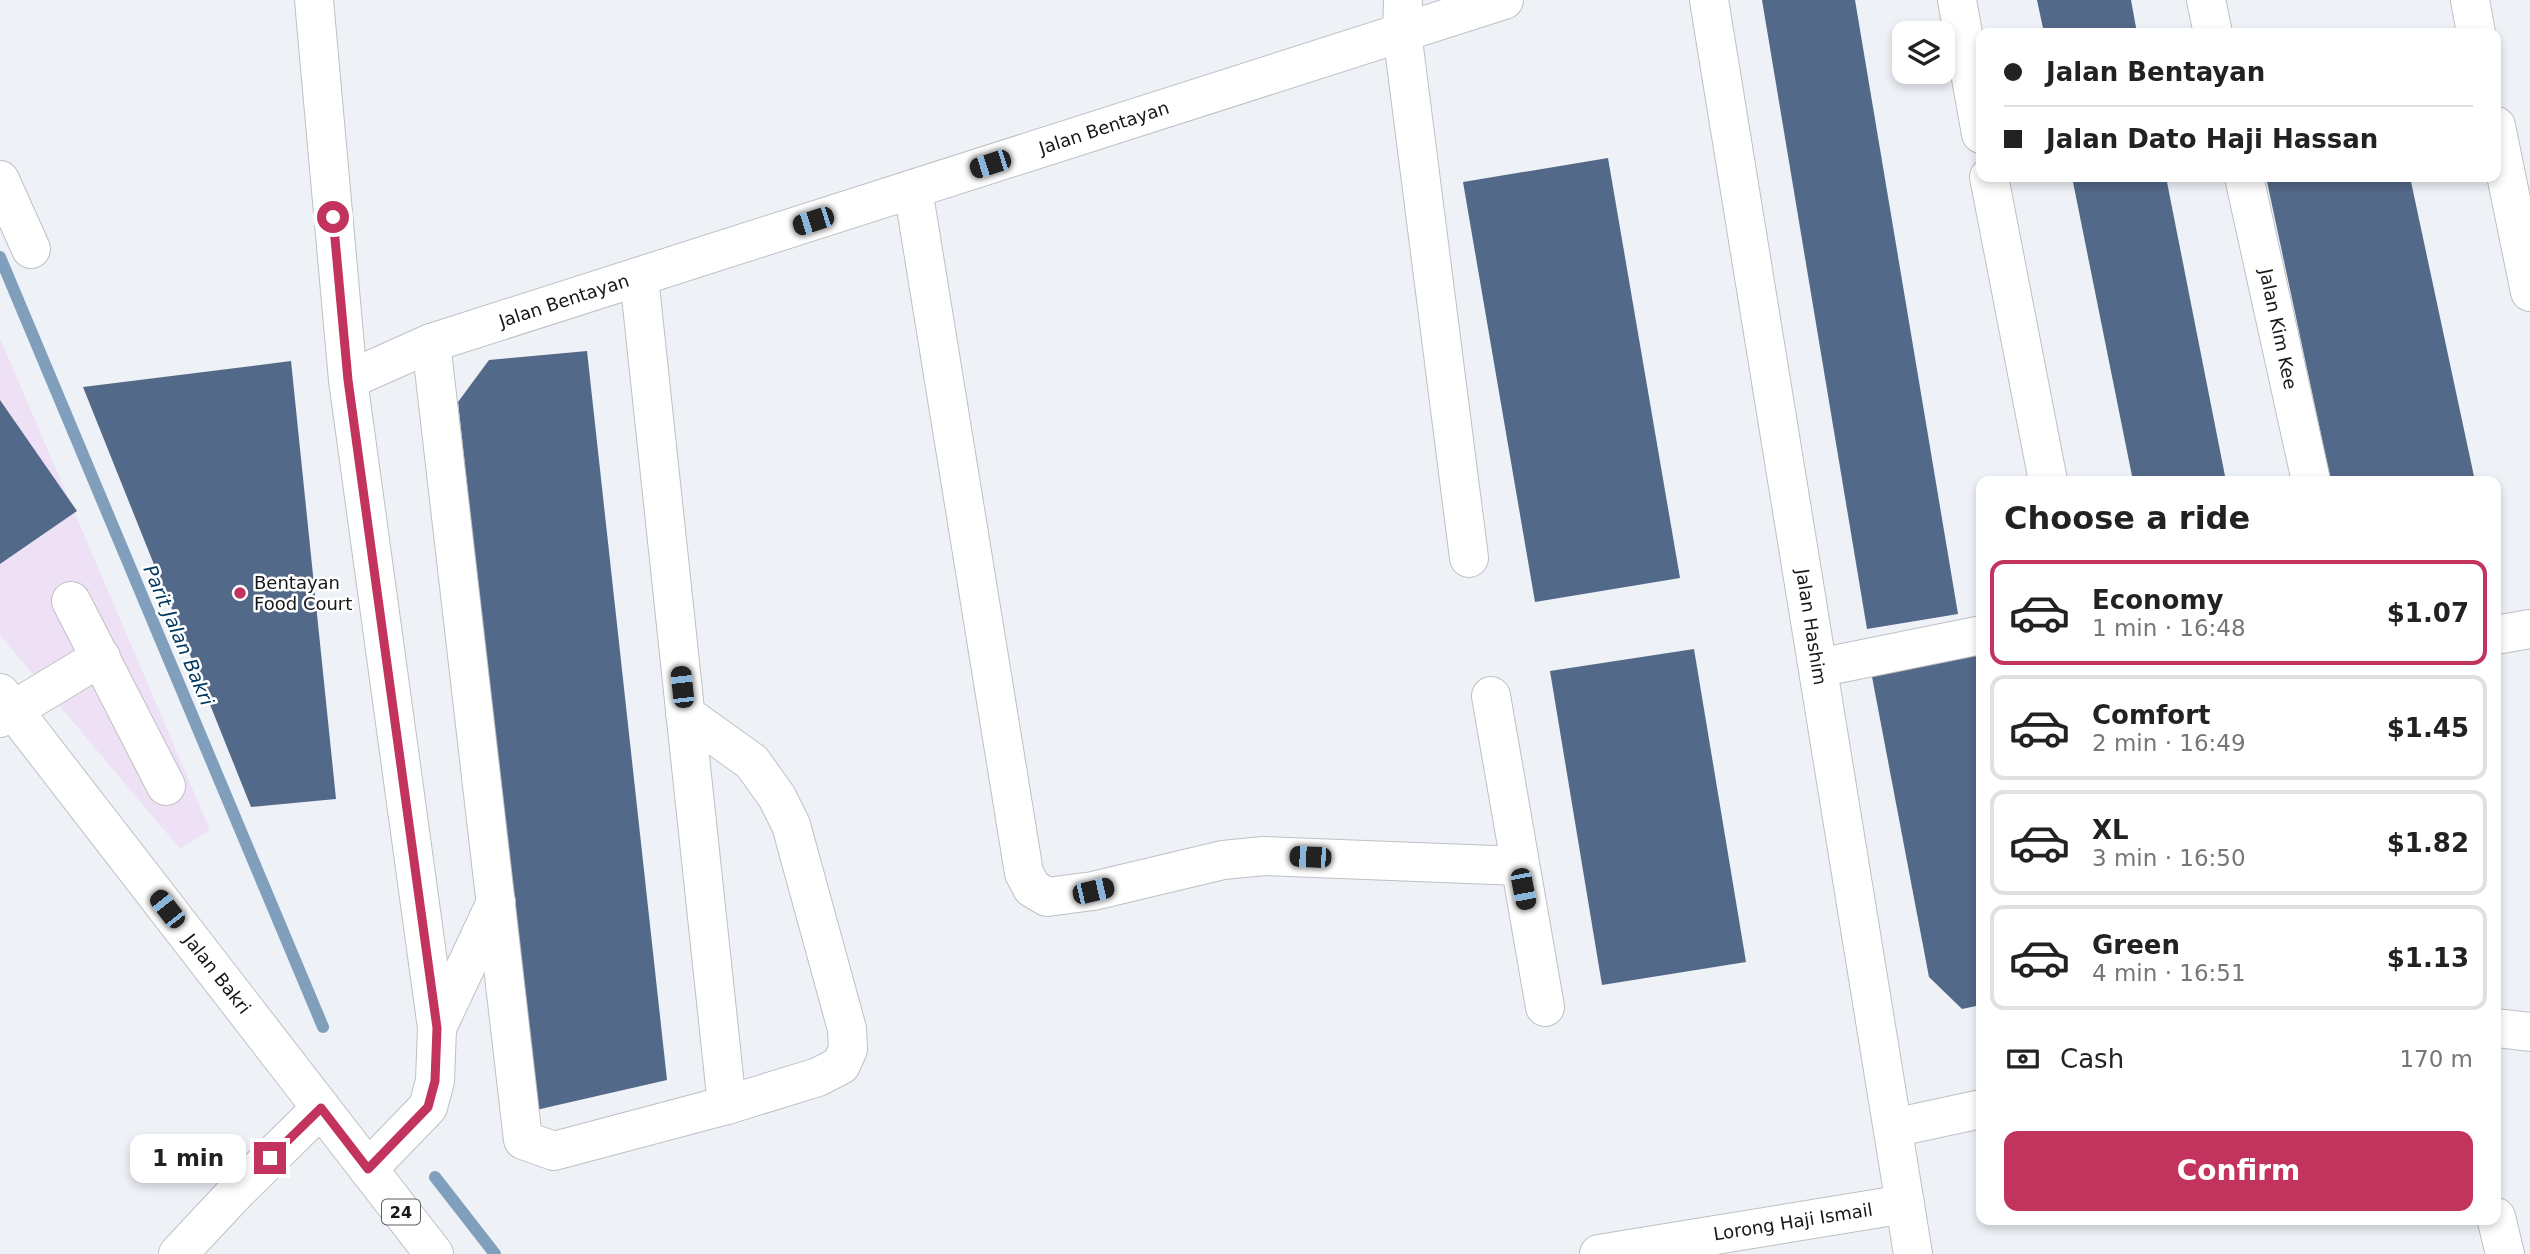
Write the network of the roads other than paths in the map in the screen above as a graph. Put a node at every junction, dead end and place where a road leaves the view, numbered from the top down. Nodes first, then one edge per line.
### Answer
1 (313, 0) edge
2 (1504, 0) edge
3 (1709, 0) edge
4 (1957, 0) edge
5 (2206, 0) edge
6 (2470, 0) edge
7 (1402, 16) edge
8 (2212, 28) edge
9 (2475, 28) edge
10 (1976, 106) edge
11 (2501, 150) edge
12 (0, 180) edge
13 (1990, 182) edge
14 (2245, 182) edge
15 (913, 189) junction
16 (31, 249) dead end
17 (639, 277) junction
18 (2530, 292) edge
19 (431, 343) junction
20 (348, 380) junction
21 (2047, 476) edge
22 (2310, 476) edge
23 (1469, 558) dead end
24 (71, 601) dead end
25 (2530, 629) edge
26 (2501, 634) edge
27 (1976, 636) edge
28 (101, 657) junction
29 (1818, 668) junction
30 (1491, 696) dead end
31 (4, 707) edge
32 (685, 714) junction
33 (166, 786) dead end
34 (1519, 866) junction
35 (495, 902) junction
36 (1545, 1007) dead end
37 (437, 1028) junction
38 (2501, 1028) edge
39 (2530, 1032) edge
40 (727, 1105) junction
41 (321, 1108) junction
42 (1976, 1110) edge
43 (1893, 1128) junction
44 (368, 1169) junction
45 (1905, 1204) junction
46 (2498, 1225) edge
47 (178, 1254) edge
48 (434, 1254) edge
49 (1599, 1254) edge
50 (1913, 1254) edge
51 (2505, 1254) edge

1 - 20 street
2 - 7 street, Jalan Bentayan
3 - 29 street, Jalan Hashim
4 - 10 street
5 - 8 street
6 - 9 street
7 - 15 street, Jalan Bentayan
7 - 23 street
11 - 18 street
12 - 16 street
13 - 21 street
14 - 22 street, Jalan Kim Kee
15 - 17 street, Jalan Bentayan
15 - 34 street
17 - 19 street, Jalan Bentayan
17 - 32 street
19 - 20 street, Jalan Bentayan
19 - 35 street
20 - 37 street
24 - 28 street
25 - 26 street
27 - 29 street
28 - 31 street
28 - 33 street
29 - 43 street, Jalan Hashim
30 - 34 street
31 - 41 street, Jalan Bakri / 24
32 - 40 street
32 - 40 street
34 - 36 street
35 - 37 street
35 - 40 street
37 - 44 street
38 - 39 street
41 - 44 street, Jalan Bakri / 24
41 - 47 street
42 - 43 street
43 - 45 street, Jalan Hashim
44 - 48 street, Jalan Bakri / 24
45 - 49 street, Lorong Haji Ismail
45 - 50 street, Jalan Hashim
46 - 51 street

